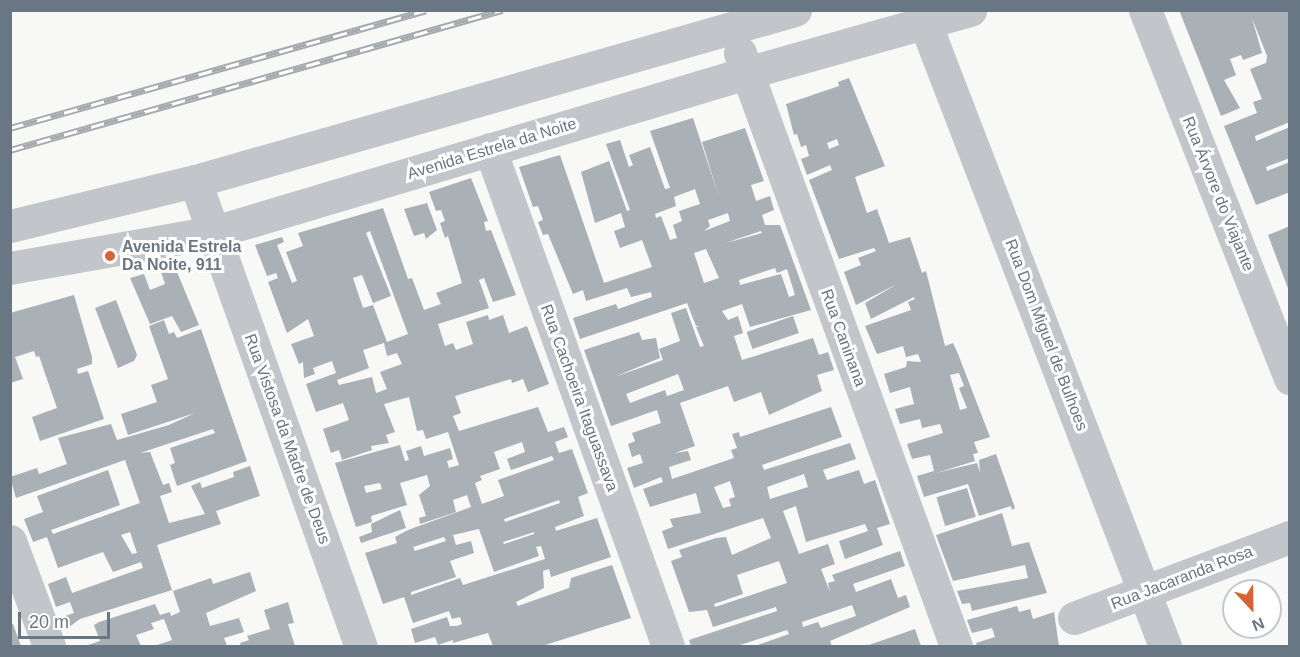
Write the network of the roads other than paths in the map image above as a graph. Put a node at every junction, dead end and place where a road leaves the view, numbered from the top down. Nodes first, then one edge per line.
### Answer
1 (795, 10) edge
2 (970, 10) edge
3 (1145, 10) edge
4 (925, 24) junction
5 (733, 28) junction
6 (746, 73) junction
7 (490, 149) junction
8 (195, 181) junction
9 (10, 226) edge
10 (214, 232) junction
11 (10, 268) edge
12 (1290, 378) edge
13 (1290, 537) edge
14 (13, 553) edge
15 (1145, 593) junction
16 (1074, 618) dead end
17 (49, 646) edge
18 (361, 646) edge
19 (668, 646) edge
20 (956, 646) edge
21 (1165, 646) edge

1 - 5 street
2 - 4 street, Avenida Estrela da Noite
3 - 12 street, Rua Árvore do Viajante
4 - 6 street, Avenida Estrela da Noite
4 - 15 street, Rua Dom Miguel de Bulhoes
5 - 6 street, Rua Caninana
5 - 8 street
6 - 7 street, Avenida Estrela da Noite
6 - 20 street, Rua Caninana
7 - 10 street, Avenida Estrela da Noite
7 - 19 street, Rua Cachoeira Itaguassava
8 - 9 street
8 - 10 street, Rua Vistosa da Madre de Deus
10 - 11 street, Avenida Estrela da Noite
10 - 18 street, Rua Vistosa da Madre de Deus
13 - 15 street, Rua Jacaranda Rosa
14 - 17 street
15 - 16 street, Rua Jacaranda Rosa
15 - 21 street, Rua Dom Miguel de Bulhoes

